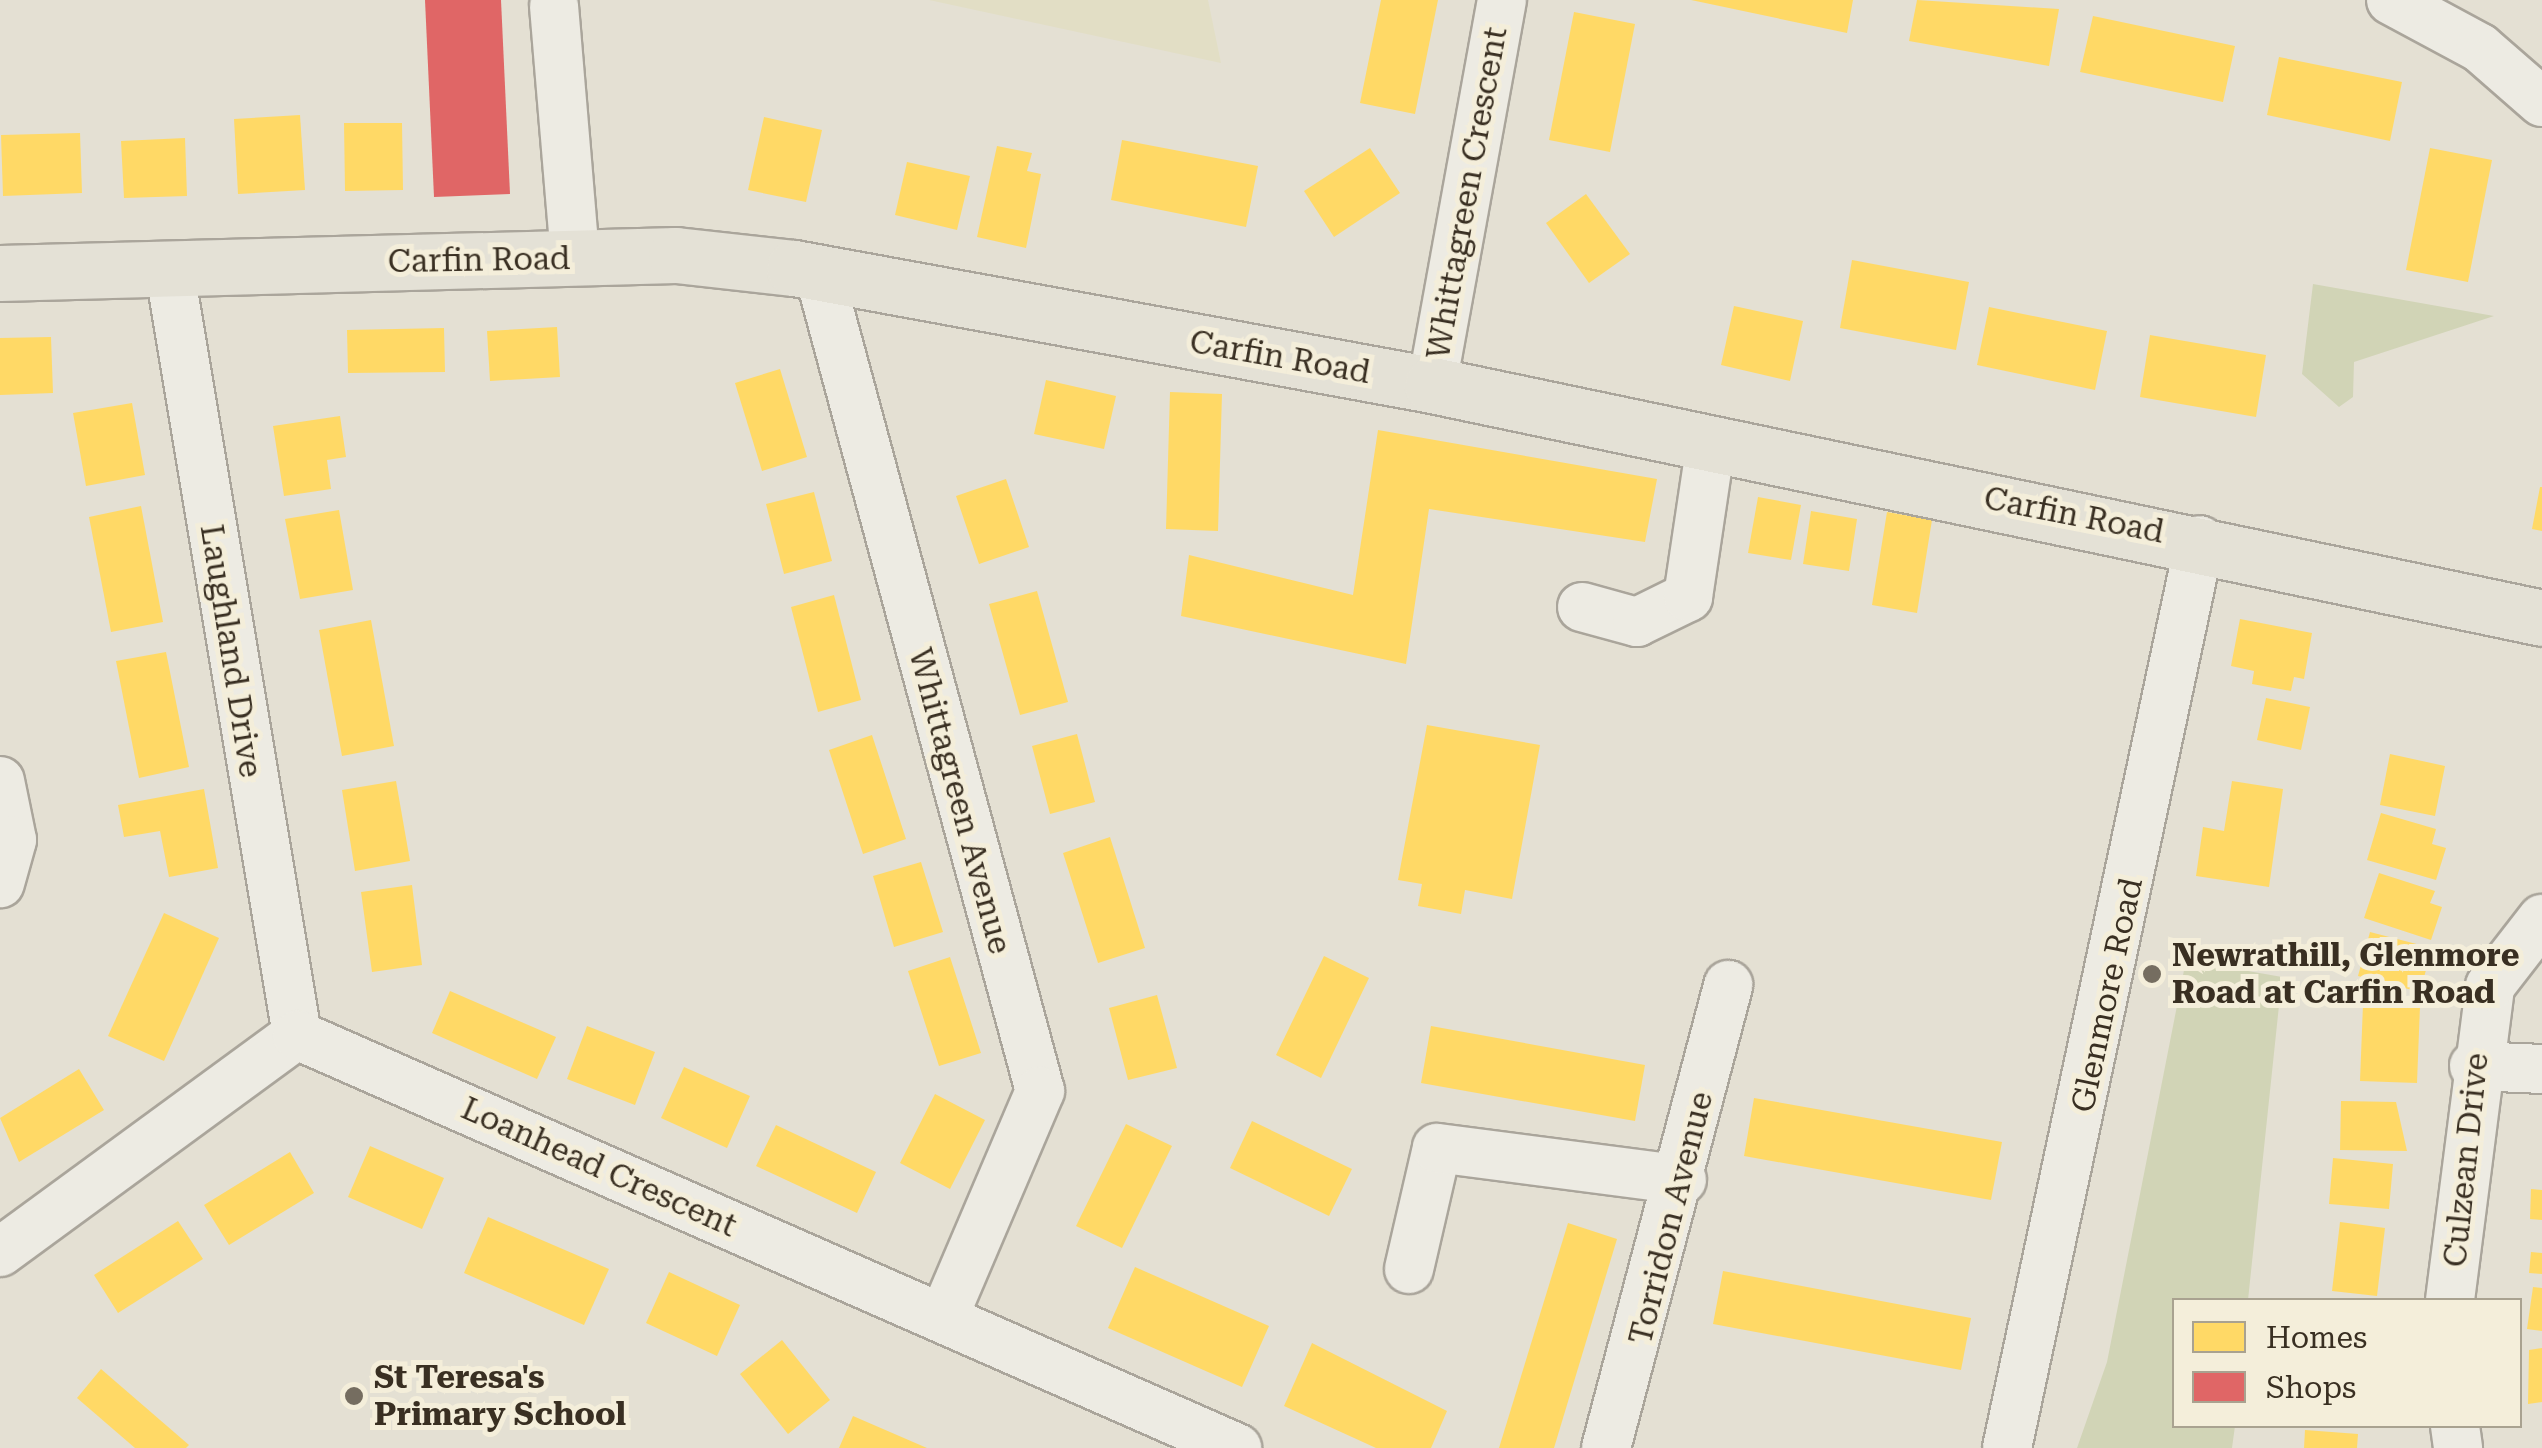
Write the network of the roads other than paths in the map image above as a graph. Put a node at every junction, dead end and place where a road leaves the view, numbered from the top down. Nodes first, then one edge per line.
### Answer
1 (1502, 0) edge
2 (2391, 0) edge
3 (554, 6) dead end
4 (2542, 102) edge
5 (575, 257) junction
6 (169, 267) junction
7 (819, 272) junction
8 (0, 274) edge
9 (1432, 385) junction
10 (1711, 443) junction
11 (2200, 540) junction
12 (1582, 607) dead end
13 (2542, 618) edge
14 (0, 782) edge
15 (0, 883) edge
16 (2542, 918) edge
17 (1728, 985) dead end
18 (296, 1034) junction
19 (2474, 1066) junction
20 (2542, 1069) edge
21 (1682, 1180) junction
22 (0, 1252) edge
23 (1410, 1269) dead end
24 (2450, 1298) edge
25 (944, 1318) junction
26 (1237, 1448) edge
27 (1606, 1448) edge
28 (2007, 1448) edge

1 - 9 street, Whittagreen Crescent
2 - 4 street
3 - 5 street
5 - 6 main road, Carfin Road
5 - 7 main road, Carfin Road
6 - 8 main road, Carfin Road
6 - 18 street, Laughland Drive
7 - 9 main road, Carfin Road
7 - 25 street, Whittagreen Avenue
9 - 10 main road, Carfin Road
10 - 11 main road, Carfin Road
10 - 12 street
11 - 13 main road, Carfin Road
11 - 28 street, Glenmore Road
14 - 15 street
16 - 19 street, Culzean Drive
17 - 21 street, Torridon Avenue
18 - 22 street
18 - 25 street, Loanhead Crescent
19 - 20 street
19 - 24 street, Culzean Drive
21 - 23 street
21 - 27 street, Torridon Avenue
25 - 26 street, Loanhead Crescent

